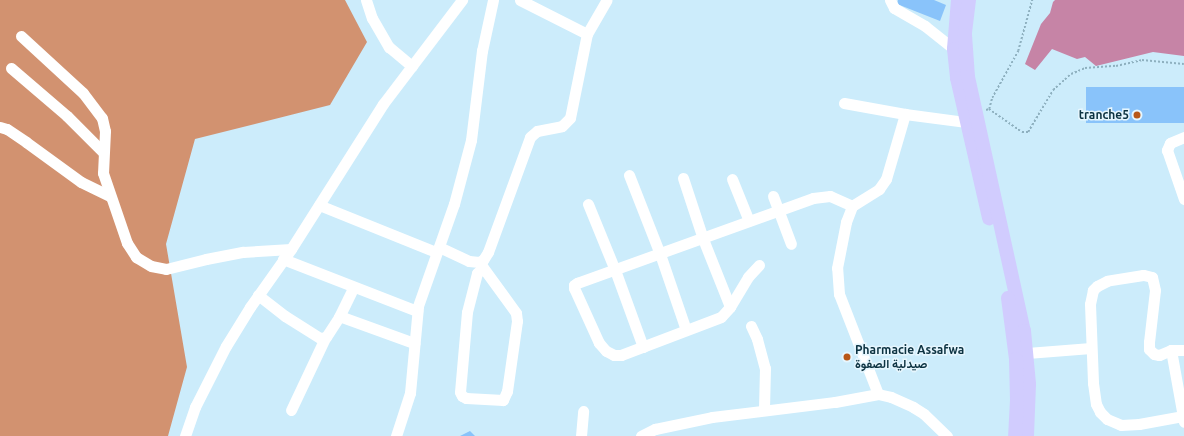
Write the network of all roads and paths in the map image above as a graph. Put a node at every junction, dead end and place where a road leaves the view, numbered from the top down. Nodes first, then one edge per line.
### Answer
1 (366, 0) edge
2 (462, 0) edge
3 (493, 0) edge
4 (520, 0) edge
5 (607, 0) edge
6 (890, 0) edge
7 (958, 0) edge
8 (969, 0) edge
9 (1032, 0) edge
10 (587, 34) junction
11 (22, 36) dead end
12 (960, 54) junction
13 (1184, 64) edge
14 (412, 66) junction
15 (11, 68) dead end
16 (844, 103) dead end
17 (989, 109) junction
18 (905, 114) junction
19 (971, 118) junction
20 (0, 127) edge
21 (1184, 137) edge
22 (103, 152) junction
23 (629, 175) dead end
24 (683, 178) dead end
25 (732, 179) dead end
26 (110, 196) junction
27 (774, 196) dead end
28 (1184, 199) edge
29 (588, 204) dead end
30 (318, 205) junction
31 (852, 206) junction
32 (780, 210) junction
33 (749, 221) junction
34 (703, 239) junction
35 (791, 244) dead end
36 (291, 249) junction
37 (438, 250) junction
38 (660, 254) junction
39 (283, 259) junction
40 (481, 265) junction
41 (759, 266) dead end
42 (615, 270) junction
43 (353, 288) junction
44 (258, 295) junction
45 (730, 307) junction
46 (417, 311) junction
47 (339, 317) junction
48 (751, 326) dead end
49 (686, 330) junction
50 (325, 338) junction
51 (414, 343) junction
52 (642, 347) junction
53 (1091, 348) junction
54 (1171, 350) junction
55 (1184, 350) edge
56 (1027, 353) junction
57 (878, 394) junction
58 (764, 409) junction
59 (291, 410) dead end
60 (583, 411) dead end
61 (1183, 419) edge
62 (655, 433) edge
63 (185, 436) edge
64 (396, 436) edge
65 (582, 436) edge
66 (641, 436) edge
67 (947, 436) edge
68 (1015, 436) edge
69 (1027, 436) edge

1 - 14 street
2 - 14 street
3 - 37 street
4 - 10 street
5 - 10 street
6 - 12 street
7 - 12 main road
8 - 12 main road
9 - 17 path
10 - 40 street
11 - 22 street
12 - 19 main road
13 - 17 path
14 - 30 street
15 - 22 street
16 - 18 street
17 - 19 path
18 - 19 street
18 - 31 street
19 - 56 main road
19 - 68 main road
20 - 26 street
21 - 28 street
22 - 26 street
23 - 38 street
24 - 34 street
25 - 33 street
26 - 36 street
27 - 32 street
29 - 42 street
30 - 36 street
30 - 37 street
31 - 32 street
31 - 57 street
32 - 33 street
32 - 35 street
33 - 34 street
34 - 38 street
34 - 45 street
36 - 39 street
37 - 40 street
37 - 46 street
38 - 42 street
38 - 49 street
39 - 43 street
39 - 44 street
40 - 40 street
41 - 45 street
42 - 52 street
42 - 52 street
43 - 46 street
43 - 47 street
44 - 50 street
44 - 63 street
45 - 49 street
46 - 51 street
47 - 50 street
47 - 51 street
48 - 58 street
49 - 52 street
50 - 59 street
51 - 64 street
53 - 54 street
53 - 56 street
53 - 61 street
54 - 55 street
54 - 61 street
56 - 69 main road
57 - 58 street
57 - 67 street
58 - 62 street
60 - 65 street
62 - 66 street

